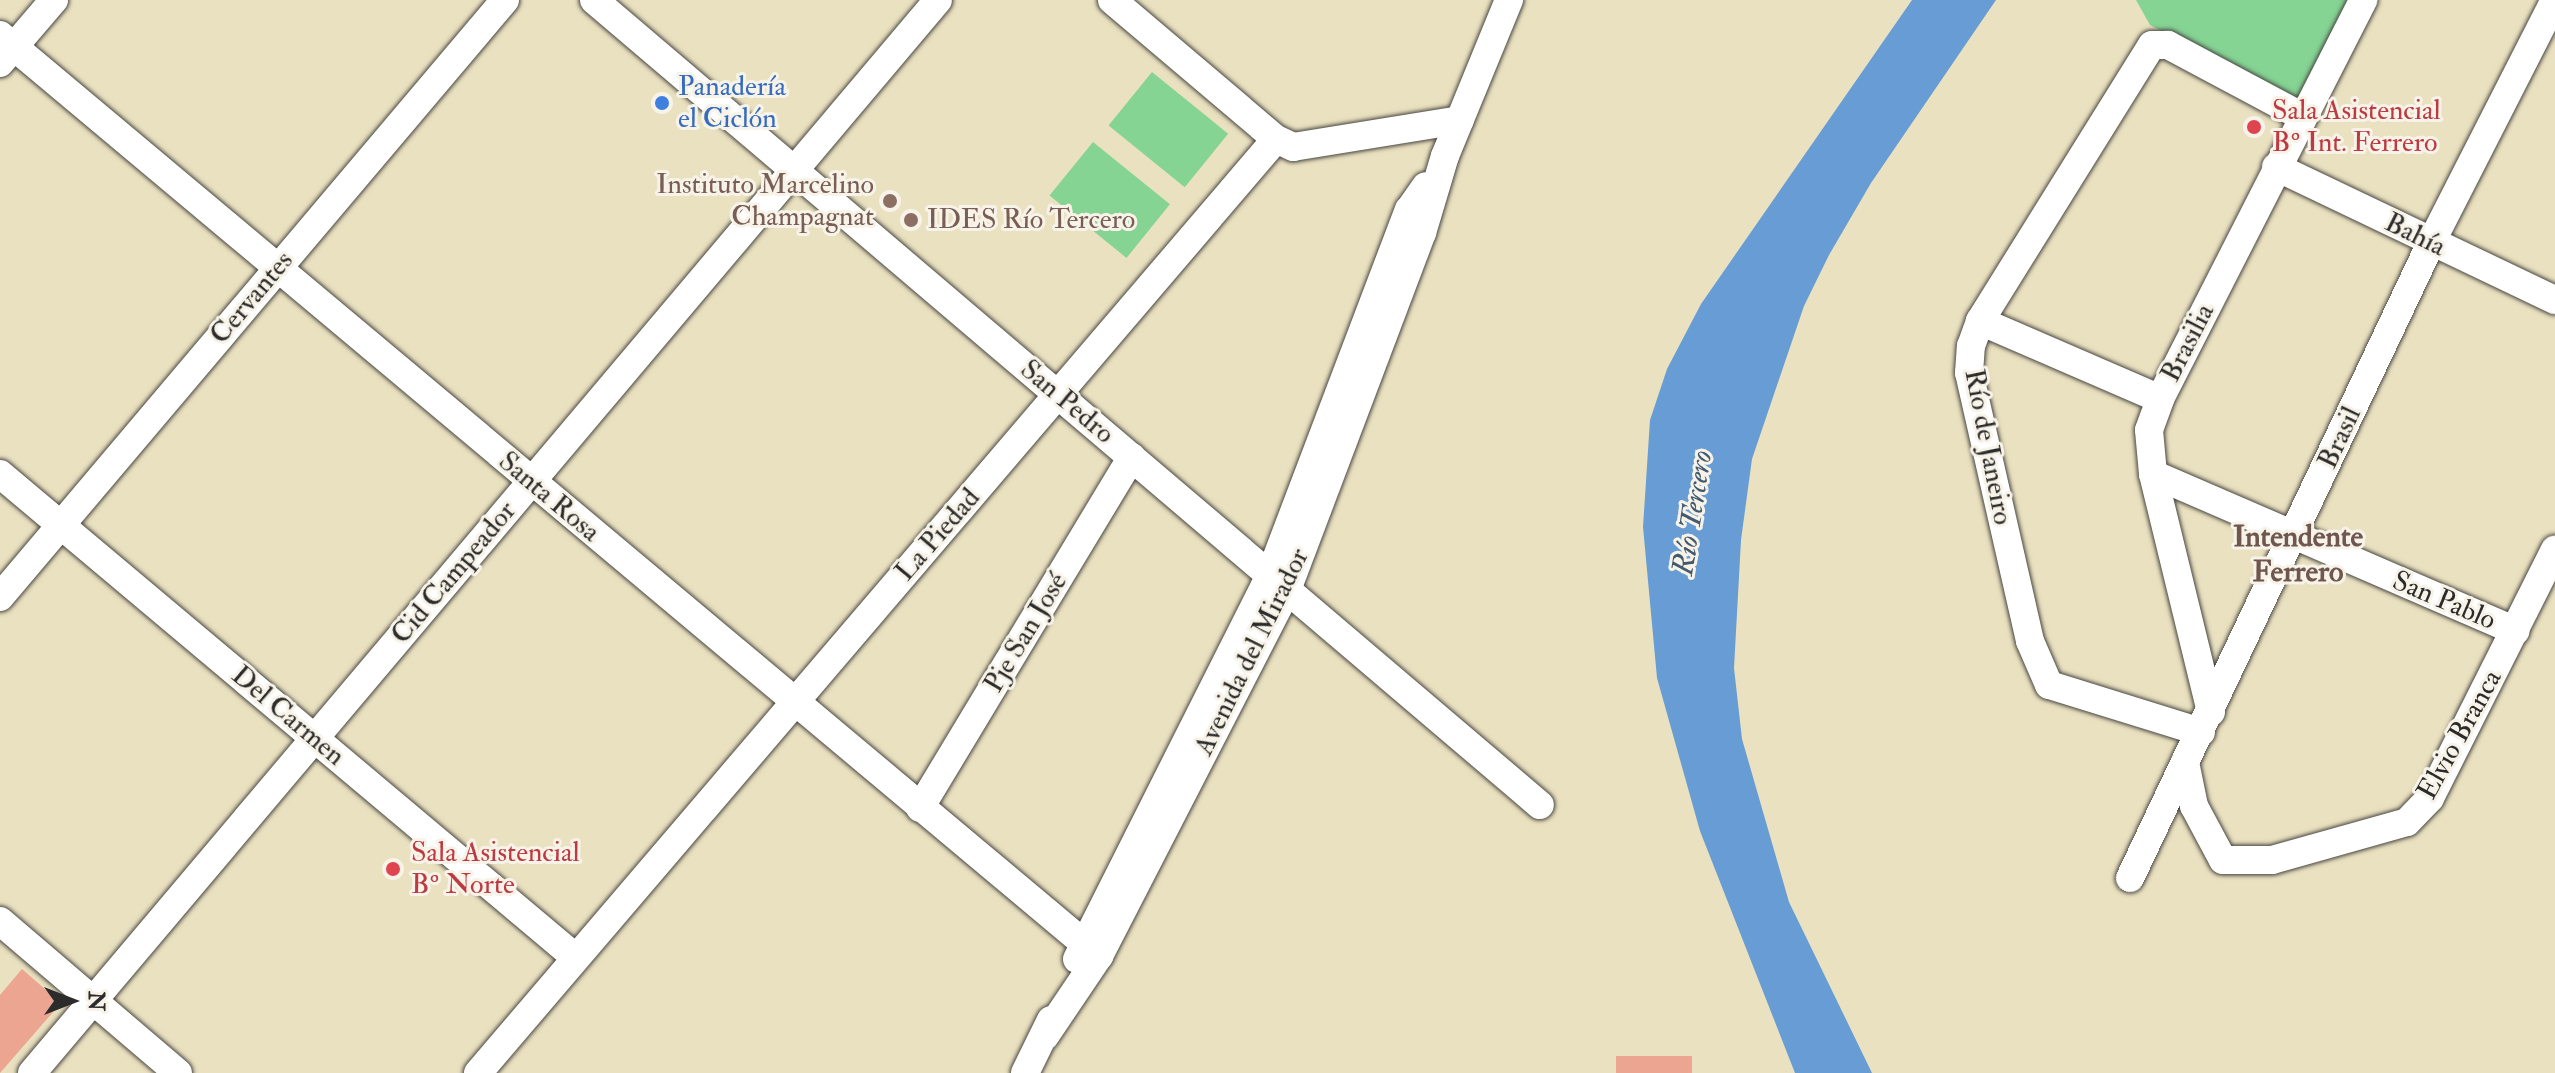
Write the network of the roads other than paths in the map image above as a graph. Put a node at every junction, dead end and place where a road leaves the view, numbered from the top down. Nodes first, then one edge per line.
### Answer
1 (54, 0) edge
2 (505, 0) edge
3 (594, 0) edge
4 (938, 0) edge
5 (1112, 0) edge
6 (1509, 0) edge
7 (2363, 0) edge
8 (2555, 0) edge
9 (5, 49) edge
10 (2301, 116) junction
11 (1460, 120) junction
12 (1276, 139) junction
13 (2276, 167) junction
14 (794, 170) junction
15 (2431, 243) junction
16 (277, 269) junction
17 (2555, 300) edge
18 (1980, 321) junction
19 (1058, 394) junction
20 (2160, 399) junction
21 (1132, 457) junction
22 (0, 474) edge
23 (2153, 474) junction
24 (531, 482) junction
25 (61, 525) junction
26 (2293, 538) junction
27 (2555, 550) edge
28 (1279, 583) junction
29 (0, 597) edge
30 (2515, 631) junction
31 (794, 703) junction
32 (2206, 722) junction
33 (314, 739) junction
34 (2185, 762) junction
35 (1540, 805) dead end
36 (920, 808) junction
37 (2130, 878) dead end
38 (0, 921) edge
39 (1091, 950) junction
40 (576, 958) junction
41 (93, 1000) junction
42 (32, 1073) edge
43 (178, 1073) edge
44 (478, 1073) edge
45 (1025, 1073) edge

1 - 9 street
2 - 16 street, Cervantes
3 - 14 street, San Pedro
4 - 14 street, Cid Campeador
5 - 12 street
6 - 11 street, Avenida del Mirador
7 - 10 street, Brasilia
8 - 15 street, Brasil
9 - 16 street, Santa Rosa
10 - 13 street, Brasilia
10 - 18 street, Río de Janeiro
11 - 12 street
11 - 28 street, Avenida del Mirador
12 - 19 street, La Piedad
13 - 15 street, Bahía
13 - 20 street, Brasilia
14 - 19 street, San Pedro
14 - 24 street, Cid Campeador
15 - 17 street, Bahía
15 - 26 street, Brasil
16 - 24 street, Santa Rosa
16 - 25 street, Cervantes
18 - 20 street
18 - 32 street, Río de Janeiro
19 - 21 street, San Pedro
19 - 31 street, La Piedad
20 - 23 street, Brasilia
21 - 28 street, San Pedro
21 - 36 street, Pje San José
22 - 25 street, Del Carmen
23 - 26 street, San Pablo
23 - 32 street, Brasilia
24 - 31 street, Santa Rosa
24 - 33 street, Cid Campeador
25 - 29 street, Cervantes
25 - 33 street, Del Carmen
26 - 30 street, San Pablo
26 - 32 street, Brasil
27 - 30 street, Elvio Branca
28 - 35 street, San Pedro
28 - 39 street, Avenida del Mirador
30 - 34 street, Elvio Branca
31 - 36 street, Santa Rosa
31 - 40 street, La Piedad
32 - 34 street, Brasil
33 - 40 street, Del Carmen
33 - 41 street, Cid Campeador
34 - 37 street, Brasil
36 - 39 street, Santa Rosa
38 - 41 street
39 - 45 street, Avenida del Mirador
40 - 44 street, La Piedad
41 - 42 street, Cid Campeador
41 - 43 street

